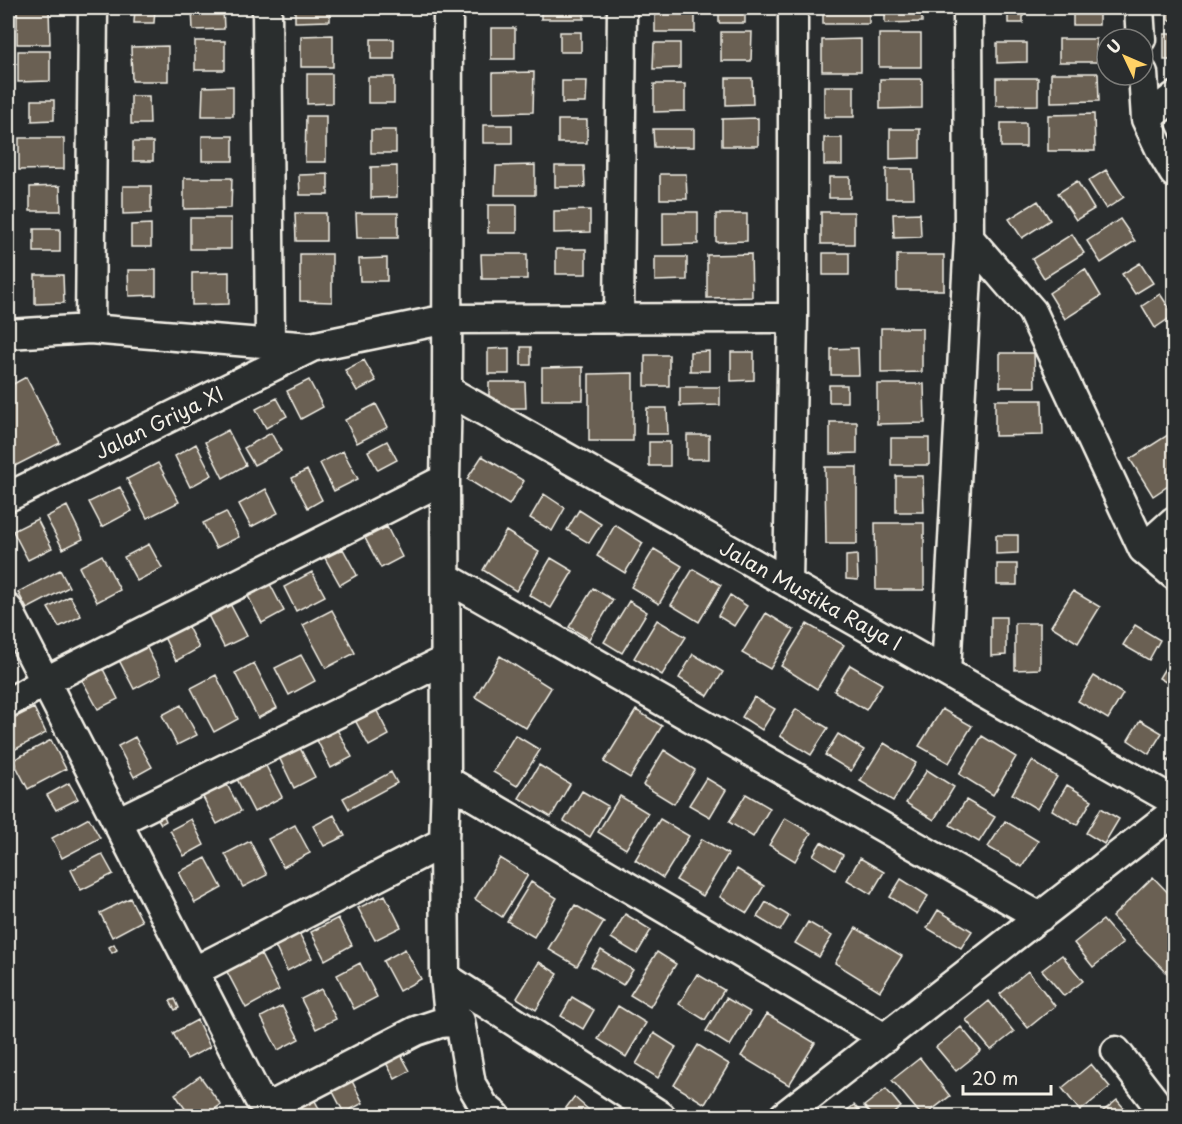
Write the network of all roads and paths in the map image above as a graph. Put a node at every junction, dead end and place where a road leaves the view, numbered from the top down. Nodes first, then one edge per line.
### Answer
1 (93, 8) edge
2 (267, 8) edge
3 (448, 8) edge
4 (622, 8) edge
5 (793, 8) edge
6 (968, 8) edge
7 (1139, 8) edge
8 (1140, 27) edge
9 (1144, 87) edge
10 (1174, 97) edge
11 (1146, 119) junction
12 (1174, 172) edge
13 (969, 238) junction
14 (793, 318) junction
15 (619, 319) junction
16 (447, 320) junction
17 (90, 329) junction
18 (8, 334) edge
19 (270, 344) junction
20 (311, 347) junction
21 (447, 390) junction
22 (445, 479) junction
23 (8, 496) edge
24 (1174, 521) edge
25 (1143, 549) junction
26 (1174, 575) edge
27 (447, 578) junction
28 (788, 583) junction
29 (8, 609) edge
30 (445, 660) junction
31 (946, 672) junction
32 (44, 682) junction
33 (8, 703) edge
34 (446, 780) junction
35 (1174, 801) edge
36 (1174, 812) edge
37 (117, 822) junction
38 (444, 842) junction
39 (1040, 917) junction
40 (192, 972) junction
41 (445, 977) junction
42 (450, 1016) junction
43 (885, 1038) junction
44 (1116, 1051) dead end
45 (471, 1116) edge
46 (496, 1116) edge
47 (661, 1116) edge
48 (784, 1116) edge
49 (1166, 1116) edge

1 - 17 street
2 - 19 street
3 - 16 street
4 - 15 street
5 - 14 street
6 - 13 street
7 - 8 street
9 - 11 street
10 - 11 street
11 - 12 street
13 - 25 street
13 - 31 street
14 - 15 street
14 - 28 street
15 - 16 street
16 - 20 street
16 - 21 street
17 - 18 street
17 - 19 street
19 - 20 street
20 - 23 street, Jalan Griya XI
21 - 22 street
21 - 28 street, Jalan Mustika Raya I
22 - 27 street
22 - 32 street
24 - 25 street
25 - 26 street
27 - 30 street
27 - 39 street
28 - 31 street, Jalan Mustika Raya I
29 - 32 street
30 - 34 street
30 - 37 street
31 - 35 street, Jalan Mustika Raya I
32 - 33 street
32 - 37 street
34 - 38 street
34 - 43 street
36 - 39 street
37 - 40 street
38 - 40 street
38 - 41 street
39 - 43 street
40 - 42 street
41 - 42 street
41 - 47 street
42 - 45 street
42 - 46 street
43 - 48 street
44 - 49 street

